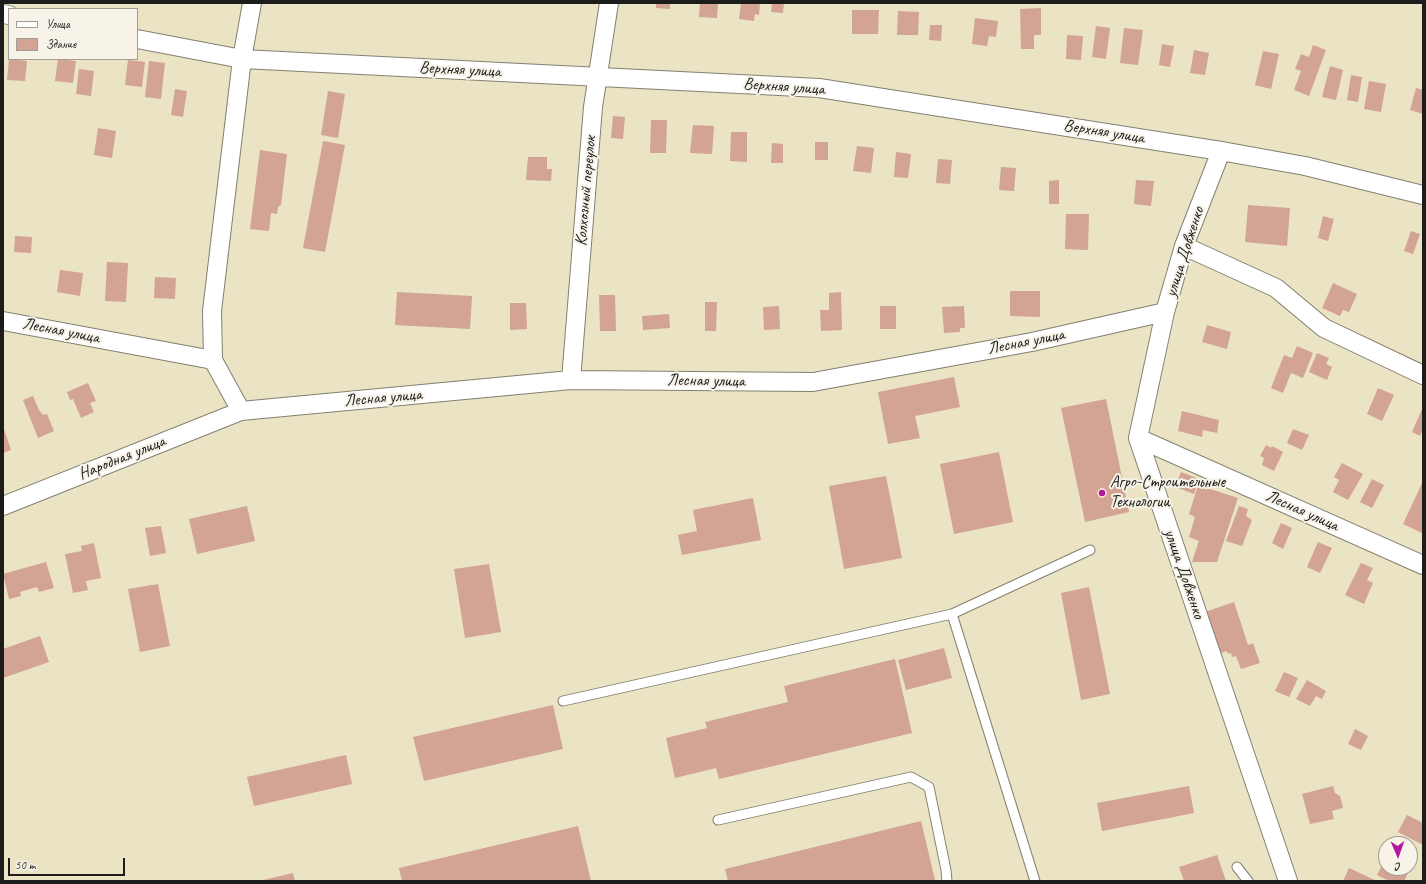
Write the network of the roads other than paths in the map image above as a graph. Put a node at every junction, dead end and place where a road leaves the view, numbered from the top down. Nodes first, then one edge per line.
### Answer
1 (252, 3) edge
2 (609, 3) edge
3 (138, 39) edge
4 (242, 59) junction
5 (598, 76) junction
6 (1221, 150) junction
7 (1423, 195) edge
8 (1184, 246) junction
9 (1165, 312) junction
10 (3, 321) edge
11 (214, 360) junction
12 (1423, 374) edge
13 (571, 380) junction
14 (241, 411) junction
15 (1138, 438) junction
16 (3, 506) edge
17 (1090, 550) dead end
18 (1423, 565) edge
19 (952, 614) junction
20 (563, 701) dead end
21 (718, 820) dead end
22 (1237, 867) dead end
23 (947, 881) edge
24 (1035, 881) edge
25 (1248, 881) edge
26 (1288, 881) edge

1 - 4 street
2 - 5 street, Колхозный переулок
3 - 4 street, Верхняя улица
4 - 5 street, Верхняя улица
4 - 11 street
5 - 6 street, Верхняя улица
5 - 13 street, Колхозный переулок
6 - 7 street, Верхняя улица
6 - 8 street, улица Довженко
8 - 9 street, улица Довженко
8 - 12 street
9 - 13 street, Лесная улица
9 - 15 street, улица Довженко
10 - 11 street, Лесная улица
11 - 14 street
13 - 14 street, Лесная улица
14 - 16 street, Народная улица
15 - 18 street, Лесная улица
15 - 26 street, улица Довженко
17 - 19 lane
19 - 20 lane
19 - 24 lane
21 - 23 lane
22 - 25 lane

